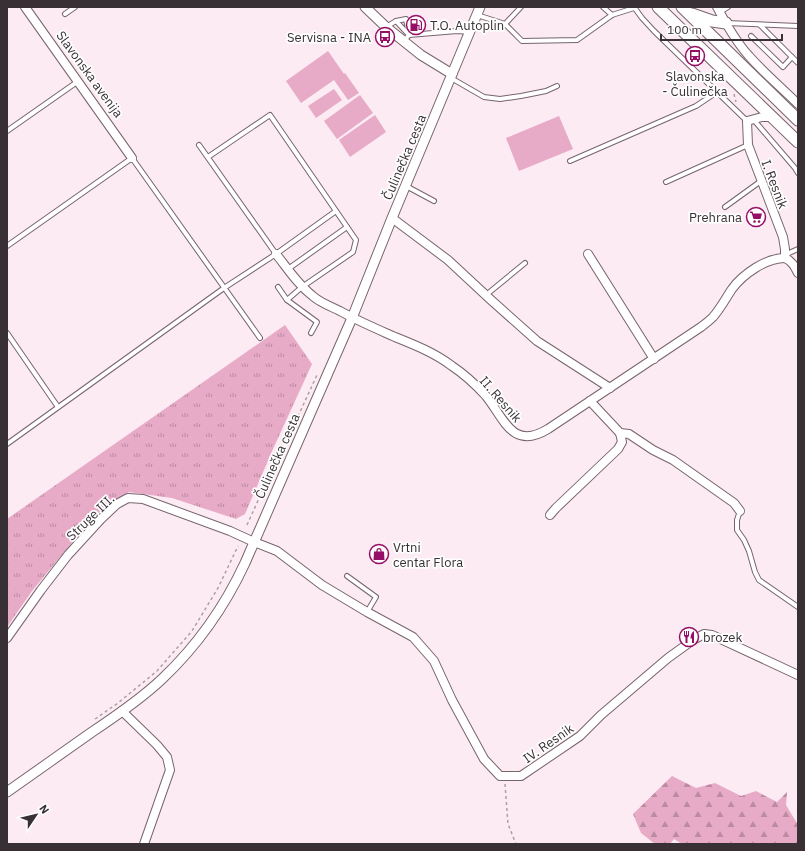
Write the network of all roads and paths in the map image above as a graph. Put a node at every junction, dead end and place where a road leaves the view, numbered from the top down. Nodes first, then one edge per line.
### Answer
1 (25, 7) edge
2 (75, 7) edge
3 (365, 7) edge
4 (521, 7) edge
5 (603, 7) edge
6 (658, 7) edge
7 (728, 7) edge
8 (634, 8) edge
9 (685, 9) edge
10 (719, 10) edge
11 (478, 11) edge
12 (65, 14) dead end
13 (612, 15) junction
14 (396, 21) junction
15 (726, 23) junction
16 (505, 24) junction
17 (759, 25) junction
18 (798, 26) edge
19 (386, 27) junction
20 (470, 32) junction
21 (751, 36) dead end
22 (406, 38) junction
23 (792, 57) junction
24 (798, 63) edge
25 (451, 76) junction
26 (77, 82) junction
27 (557, 86) dead end
28 (717, 92) junction
29 (798, 104) edge
30 (772, 117) junction
31 (750, 120) junction
32 (798, 120) edge
33 (7, 131) edge
34 (798, 142) edge
35 (199, 144) dead end
36 (748, 145) junction
37 (208, 157) junction
38 (132, 158) junction
39 (570, 161) dead end
40 (796, 169) edge
41 (798, 173) edge
42 (761, 181) junction
43 (666, 182) dead end
44 (406, 186) junction
45 (434, 201) dead end
46 (725, 206) dead end
47 (336, 211) junction
48 (392, 218) junction
49 (347, 227) junction
50 (7, 246) edge
51 (798, 249) edge
52 (276, 254) junction
53 (588, 254) dead end
54 (785, 258) junction
55 (525, 263) dead end
56 (288, 268) junction
57 (798, 273) edge
58 (278, 287) dead end
59 (302, 287) junction
60 (224, 288) junction
61 (486, 295) junction
62 (287, 300) junction
63 (352, 318) junction
64 (7, 333) edge
65 (311, 333) dead end
66 (260, 338) dead end
67 (654, 359) junction
68 (319, 370) dead end
69 (610, 388) junction
70 (590, 401) junction
71 (58, 407) junction
72 (620, 432) junction
73 (7, 444) edge
74 (740, 511) joint
75 (550, 515) dead end
76 (247, 525) dead end
77 (254, 542) junction
78 (238, 546) dead end
79 (348, 576) dead end
80 (798, 607) edge
81 (367, 612) junction
82 (7, 638) edge
83 (798, 675) edge
84 (122, 711) junction
85 (93, 720) dead end
86 (505, 776) junction
87 (7, 792) edge
88 (144, 844) edge
89 (516, 844) edge

1 - 26 street, Slavonska avenija
2 - 12 lane
3 - 19 street
4 - 16 lane
5 - 13 lane
6 - 30 main road
7 - 10 lane
8 - 13 lane
8 - 28 lane
9 - 15 main road
9 - 32 main road
10 - 15 street
11 - 16 lane
11 - 20 street, Čulinečka cesta
13 - 16 lane
14 - 19 lane
14 - 22 lane
14 - 22 lane
15 - 17 lane
15 - 29 street
17 - 18 lane
17 - 23 lane
19 - 22 street
20 - 22 lane
20 - 25 street, Čulinečka cesta
21 - 23 lane
22 - 25 street
23 - 24 lane
25 - 27 lane
25 - 44 street, Čulinečka cesta
26 - 33 lane
26 - 38 street, Slavonska avenija
28 - 31 lane
28 - 39 lane
30 - 31 street
30 - 34 main road
31 - 36 street, I. Resnik
31 - 40 lane
35 - 37 lane
36 - 42 street, I. Resnik
36 - 43 lane
37 - 47 lane
37 - 52 lane
38 - 50 lane
38 - 60 lane
40 - 41 lane
42 - 46 lane
42 - 54 street, I. Resnik
44 - 45 lane
44 - 48 street, Čulinečka cesta
47 - 49 lane
47 - 52 lane
48 - 61 street
48 - 63 street, Čulinečka cesta
49 - 56 lane
49 - 59 lane
51 - 54 lane
52 - 56 street
52 - 60 lane
53 - 67 street
54 - 57 street
54 - 67 street, II. Resnik
55 - 61 lane
56 - 59 street
58 - 62 lane
59 - 62 lane
59 - 63 street
60 - 66 lane
60 - 71 lane
61 - 69 street
62 - 65 lane
63 - 70 street, II. Resnik
63 - 77 street, Čulinečka cesta
64 - 71 lane
67 - 69 street, II. Resnik
68 - 76 path
69 - 70 street, II. Resnik
70 - 72 street
71 - 73 lane
72 - 74 street
72 - 75 street
74 - 80 lane
77 - 81 street
77 - 82 street, Struge III.
77 - 84 street, Čulinečka cesta
78 - 85 path
79 - 81 lane
81 - 86 street
83 - 86 street, IV. Resnik
84 - 87 street, Čulinečka cesta
84 - 88 street
86 - 89 path

